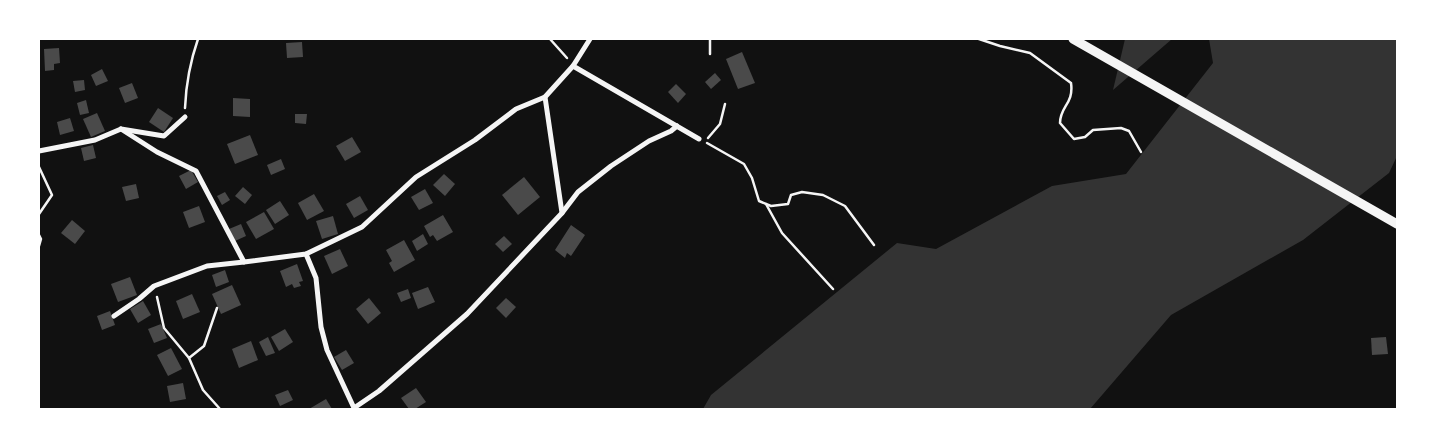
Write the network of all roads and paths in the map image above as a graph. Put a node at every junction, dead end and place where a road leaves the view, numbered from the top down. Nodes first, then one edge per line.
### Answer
1 (198, 39) edge
2 (550, 39) edge
3 (590, 39) edge
4 (710, 39) edge
5 (979, 39) edge
6 (1073, 39) edge
7 (710, 54) dead end
8 (573, 66) junction
9 (546, 96) junction
10 (725, 104) dead end
11 (185, 117) joint
12 (677, 126) junction
13 (121, 129) junction
14 (699, 139) junction
15 (39, 151) edge
16 (1141, 152) dead end
17 (39, 167) edge
18 (766, 204) junction
19 (562, 213) junction
20 (39, 214) edge
21 (1397, 224) edge
22 (39, 235) edge
23 (874, 245) dead end
24 (39, 246) edge
25 (306, 254) junction
26 (244, 262) junction
27 (154, 286) junction
28 (833, 289) dead end
29 (217, 308) dead end
30 (114, 316) dead end
31 (189, 358) junction
32 (220, 409) edge
33 (354, 409) edge

1 - 11 path
2 - 8 path
3 - 8 street
4 - 7 path
5 - 16 path
6 - 21 main road
8 - 9 street
8 - 12 street
9 - 19 street
9 - 25 street
10 - 14 path
11 - 13 street
12 - 14 street
12 - 19 street
13 - 15 street
13 - 26 street
14 - 18 path
17 - 20 path
18 - 23 path
18 - 28 path
19 - 33 street
22 - 24 path
25 - 26 street
25 - 33 street
26 - 27 street
27 - 30 street
27 - 31 path
29 - 31 path
31 - 32 path

